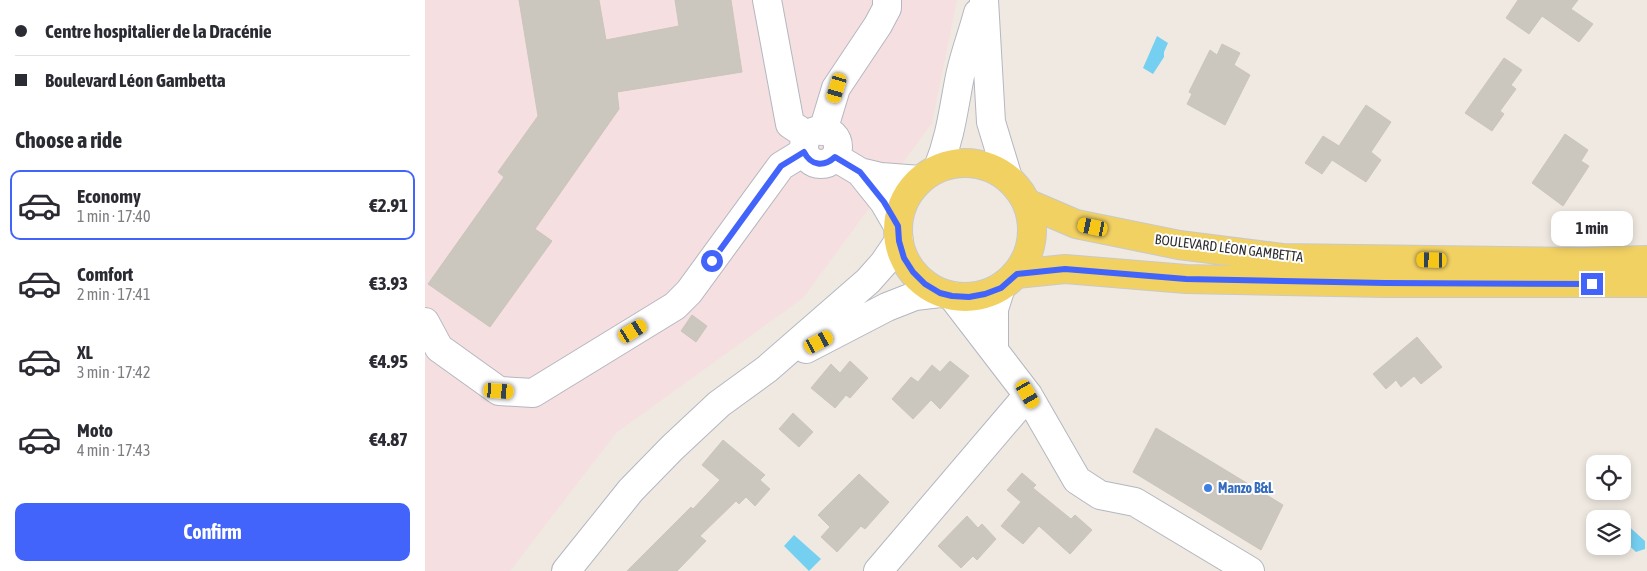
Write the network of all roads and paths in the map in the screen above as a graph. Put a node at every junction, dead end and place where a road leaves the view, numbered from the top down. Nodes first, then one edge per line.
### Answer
1 (767, 0) edge
2 (887, 0) edge
3 (983, 0) edge
4 (812, 140) junction
5 (860, 172) junction
6 (929, 174) junction
7 (1008, 178) junction
8 (1027, 203) junction
9 (898, 234) junction
10 (1647, 260) edge
11 (1009, 280) junction
12 (1647, 283) edge
13 (946, 294) junction
14 (425, 322) edge
15 (994, 349) junction
16 (767, 369) junction
17 (1028, 394) junction
18 (1215, 563) edge
19 (566, 571) edge
20 (878, 571) edge
21 (1250, 571) edge

1 - 4 street
2 - 4 street
3 - 6 street
3 - 7 street
4 - 5 street
4 - 14 street
5 - 6 street
5 - 9 street
6 - 7 main road
6 - 9 main road
7 - 8 main road
8 - 10 main road, BOULEVARD LÉON GAMBETTA
8 - 11 main road
9 - 13 main road
9 - 16 street
11 - 12 main road, BOULEVARD LÉON GAMBETTA
11 - 13 main road
11 - 15 street
13 - 15 street
13 - 16 street
15 - 17 street
16 - 19 street
17 - 18 street
17 - 20 street
18 - 21 street

